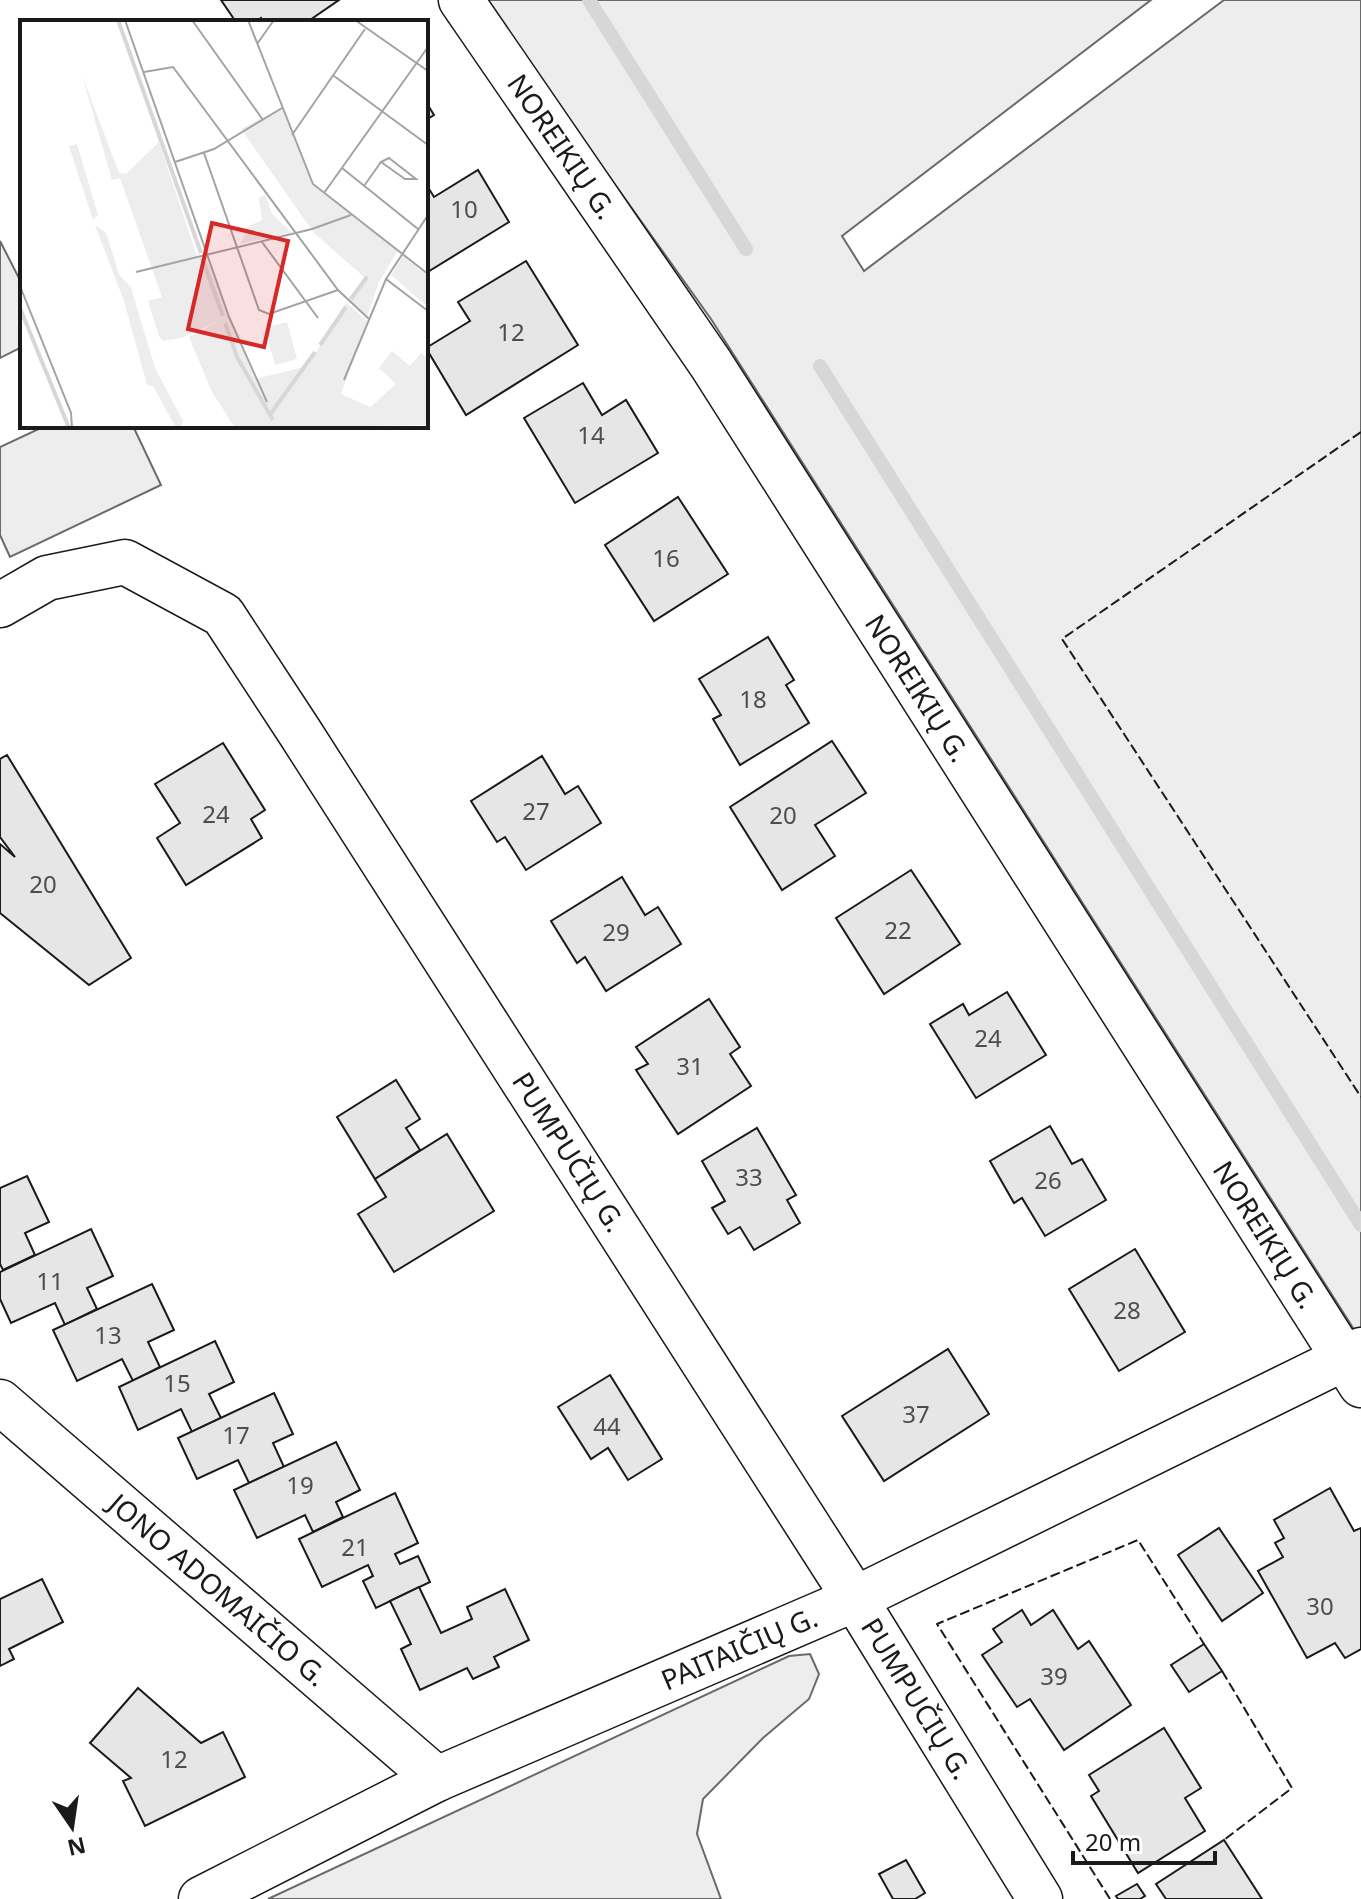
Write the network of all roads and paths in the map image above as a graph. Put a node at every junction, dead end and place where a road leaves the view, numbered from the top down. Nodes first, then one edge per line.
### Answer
1 (461, 0) edge
2 (0, 605) edge
3 (1356, 1365) edge
4 (0, 1402) edge
5 (855, 1599) junction
6 (437, 1779) junction
7 (201, 1899) edge
8 (1040, 1899) edge

1 - 3 street, NOREIKIŲ G.
2 - 5 street, PUMPUČIŲ G.
3 - 5 street, PAITAIČIŲ G.
4 - 6 street, JONO ADOMAIČIO G.
5 - 6 street, PAITAIČIŲ G.
5 - 8 street, PUMPUČIŲ G.
6 - 7 street, PAITAIČIŲ G.

